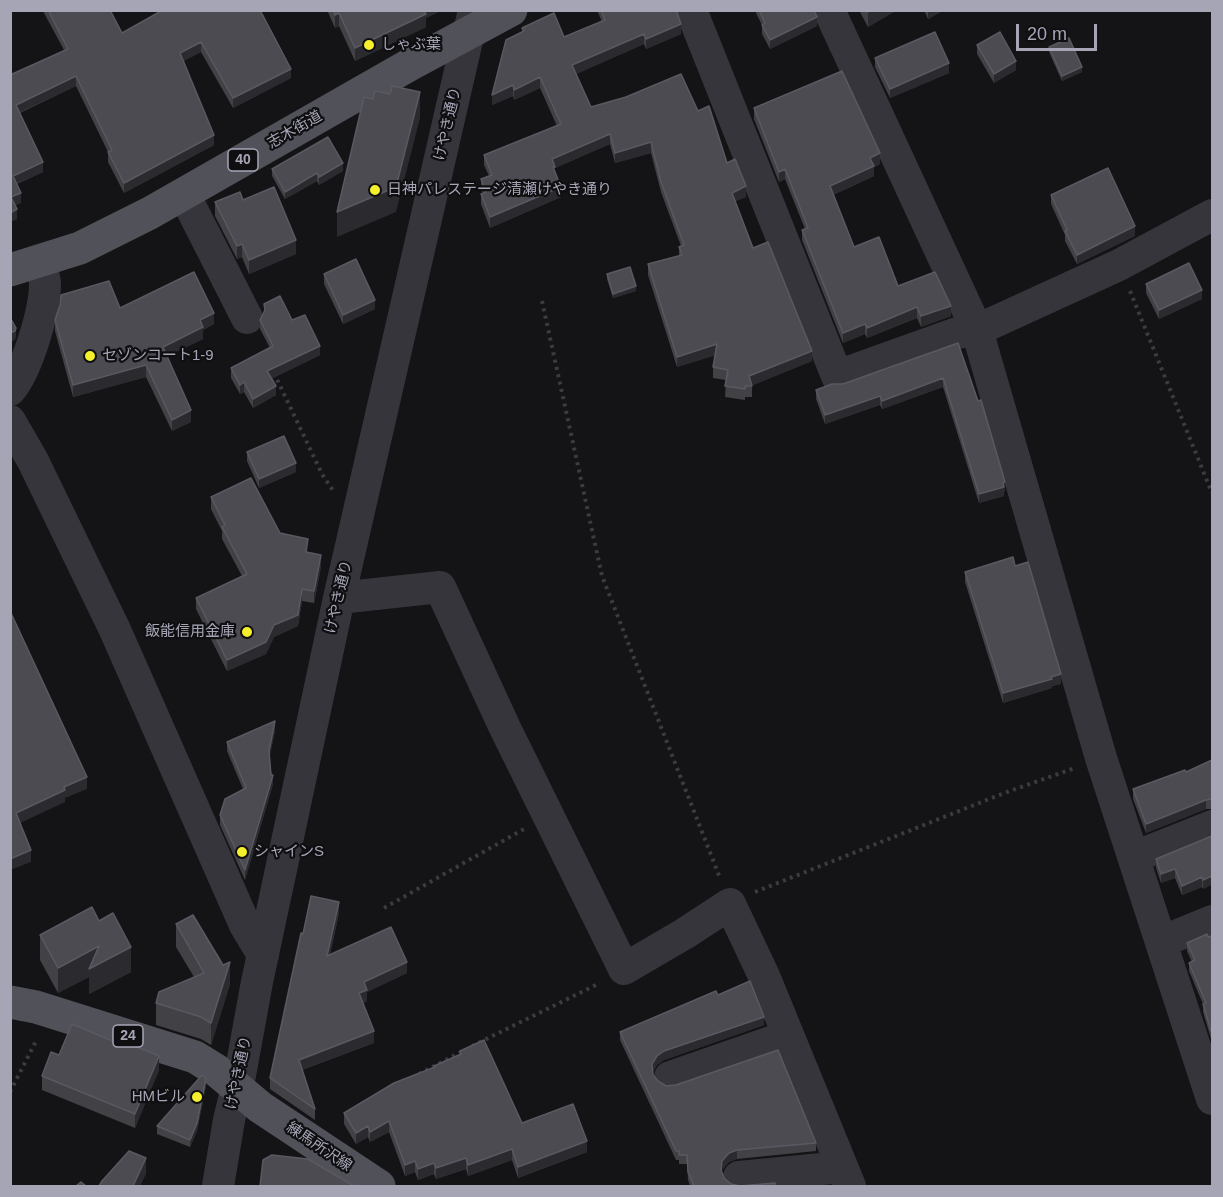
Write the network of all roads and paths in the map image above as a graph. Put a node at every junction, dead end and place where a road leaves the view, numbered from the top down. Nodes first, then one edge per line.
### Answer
1 (511, 10) edge
2 (691, 10) edge
3 (829, 10) edge
4 (471, 22) edge
5 (184, 194) junction
6 (1212, 215) edge
7 (25, 265) edge
8 (1119, 266) junction
9 (542, 302) dead end
10 (247, 318) dead end
11 (977, 330) junction
12 (272, 370) edge
13 (10, 390) edge
14 (10, 421) edge
15 (1212, 493) edge
16 (360, 506) junction
17 (339, 598) junction
18 (1101, 758) junction
19 (548, 816) junction
20 (1212, 826) edge
21 (1134, 858) junction
22 (730, 904) junction
23 (384, 908) dead end
24 (1212, 921) edge
25 (1161, 942) junction
26 (263, 955) junction
27 (624, 969) junction
28 (10, 1002) edge
29 (51, 1012) junction
30 (788, 1035) junction
31 (670, 1077) dead end
32 (410, 1079) edge
33 (1210, 1085) edge
34 (10, 1092) edge
35 (249, 1097) junction
36 (739, 1177) dead end
37 (846, 1177) edge
38 (218, 1186) edge
39 (379, 1186) edge

1 - 4 main road, 志木街道 / 40
2 - 11 street
3 - 11 street
4 - 5 main road, 志木街道 / 40
4 - 16 street, けやき通り
5 - 7 main road, 志木街道 / 40
5 - 10 street
6 - 8 street
7 - 13 street
8 - 11 street
8 - 15 path
9 - 22 path
11 - 18 street
12 - 16 path
14 - 26 street
16 - 17 street, けやき通り
17 - 19 street
17 - 26 street, けやき通り
18 - 21 street
18 - 22 path
19 - 23 path
19 - 27 street
20 - 21 street
21 - 25 street
22 - 27 street
22 - 30 street
24 - 25 street
25 - 33 street
26 - 35 street, けやき通り
27 - 32 path
28 - 29 main road, 練馬所沢線 / 24
29 - 34 path
29 - 35 main road, 練馬所沢線 / 24
30 - 31 street
30 - 37 street
35 - 38 street, けやき通り
35 - 39 main road, 練馬所沢線 / 24
36 - 37 street

